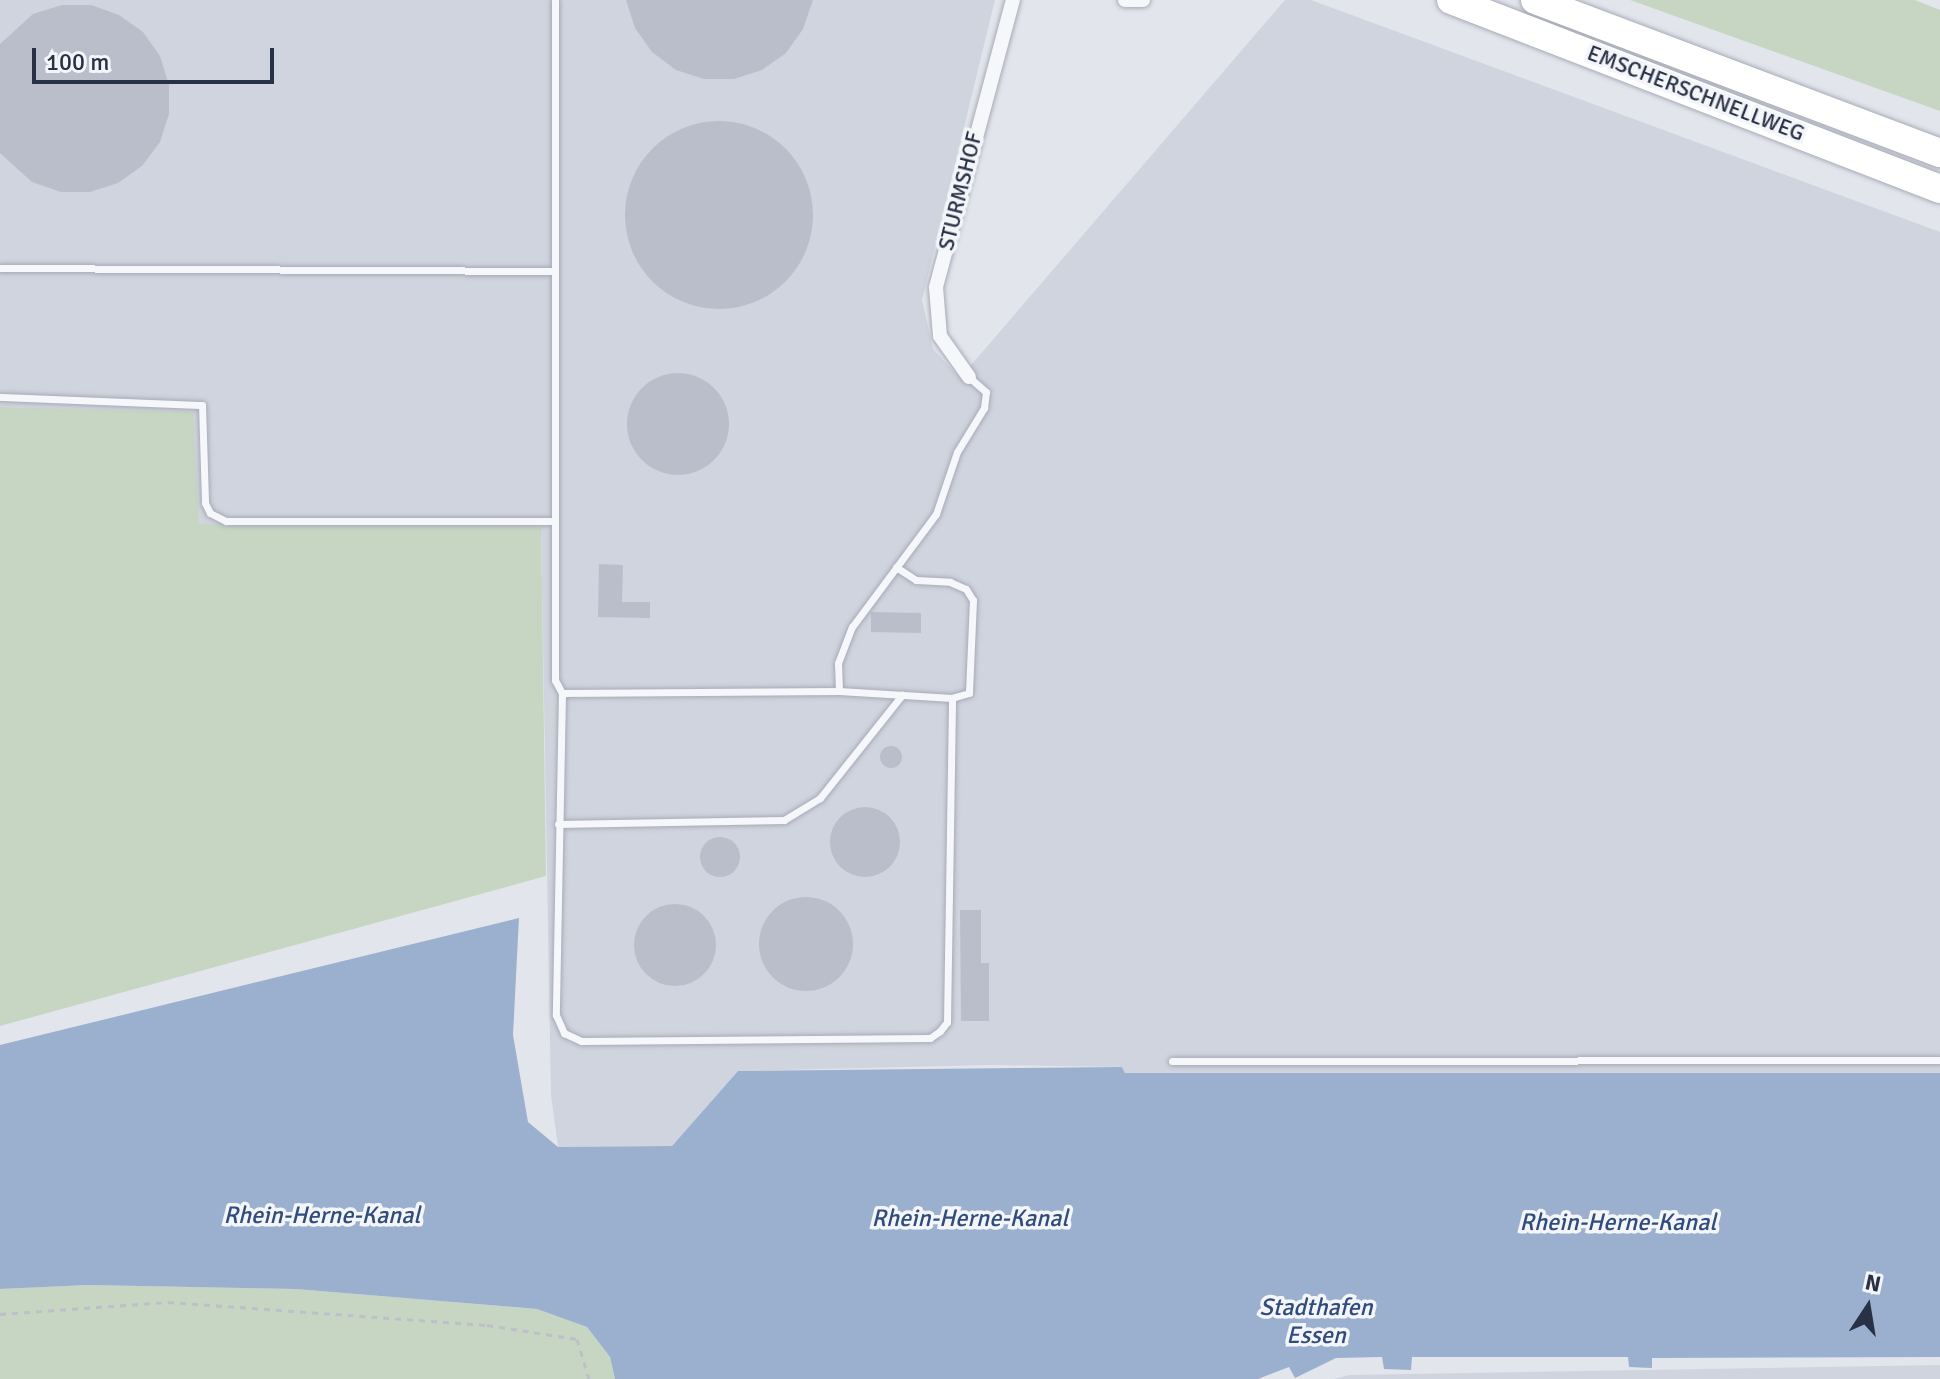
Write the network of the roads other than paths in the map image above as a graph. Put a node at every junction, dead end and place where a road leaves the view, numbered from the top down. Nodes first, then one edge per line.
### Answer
1 (555, 0) edge
2 (1013, 0) edge
3 (1125, 0) edge
4 (1143, 0) edge
5 (1451, 0) edge
6 (1535, 0) edge
7 (1940, 153) edge
8 (1940, 189) edge
9 (0, 268) edge
10 (555, 271) junction
11 (969, 377) joint
12 (0, 397) edge
13 (555, 521) junction
14 (896, 567) junction
15 (839, 691) junction
16 (562, 693) junction
17 (902, 695) junction
18 (952, 698) junction
19 (558, 824) junction
20 (1940, 1060) edge
21 (1172, 1061) dead end

1 - 10 lane
2 - 11 street, STURMSHOF
3 - 4 street
5 - 8 highway, EMSCHERSCHNELLWEG
6 - 7 highway, EMSCHERSCHNELLWEG
9 - 10 lane
10 - 13 lane
11 - 14 lane
12 - 13 lane
13 - 16 lane
14 - 15 lane
14 - 18 lane
15 - 16 lane
15 - 17 lane
16 - 19 lane
17 - 18 lane
17 - 19 lane
18 - 19 lane
20 - 21 lane

